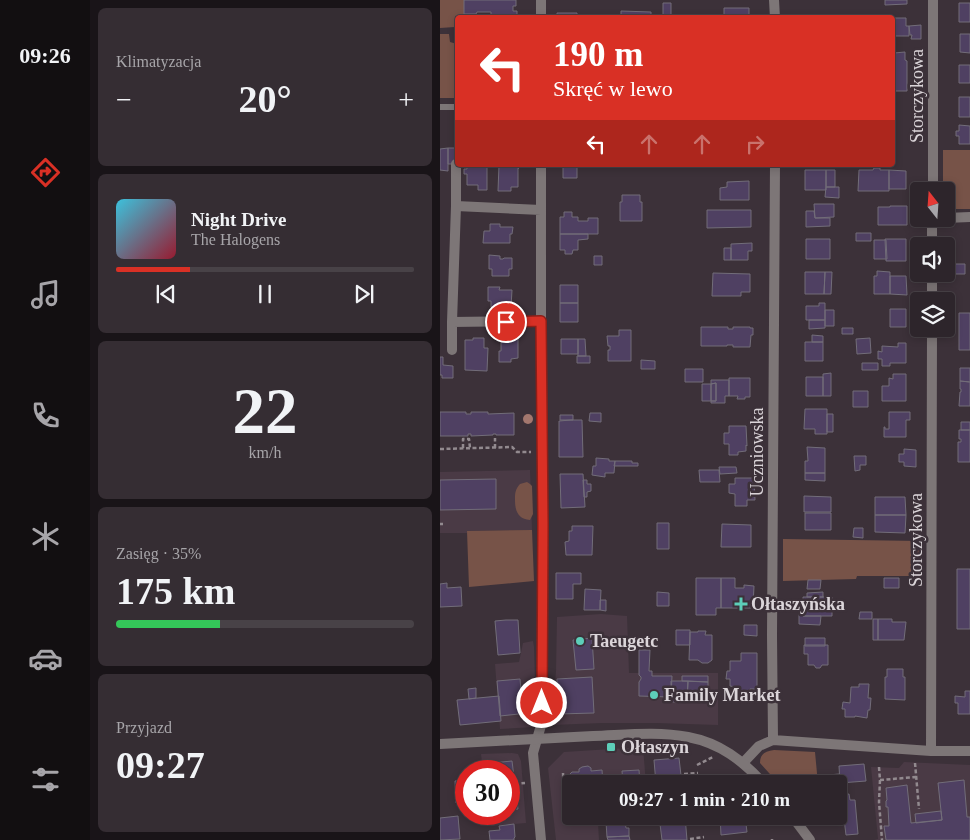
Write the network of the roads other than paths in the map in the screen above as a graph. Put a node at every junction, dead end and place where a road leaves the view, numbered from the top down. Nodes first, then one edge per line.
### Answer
1 (541, 0) edge
2 (774, 0) edge
3 (934, 0) edge
4 (541, 15) edge
5 (775, 15) edge
6 (440, 107) edge
7 (455, 107) edge
8 (456, 167) edge
9 (541, 167) edge
10 (775, 167) edge
11 (932, 182) edge
12 (456, 206) junction
13 (541, 210) junction
14 (970, 217) edge
15 (955, 218) edge
16 (541, 321) junction
17 (452, 322) junction
18 (932, 337) edge
19 (452, 350) dead end
20 (537, 739) junction
21 (773, 740) junction
22 (440, 744) edge
23 (931, 751) junction
24 (970, 751) edge
25 (743, 762) junction
26 (755, 775) edge
27 (799, 825) edge
28 (541, 840) edge
29 (810, 840) edge

1 - 4 street
2 - 5 street
3 - 11 street, Storczykowa
6 - 7 lane
8 - 12 street
9 - 13 street
10 - 21 street, Uczniowska
12 - 13 street
12 - 17 street
13 - 16 street
14 - 15 street
16 - 17 street
16 - 20 street
17 - 19 street
18 - 23 street, Storczykowa
20 - 22 street
20 - 25 street
20 - 28 street
21 - 23 street
21 - 25 street
23 - 24 street
25 - 26 street
27 - 29 street

